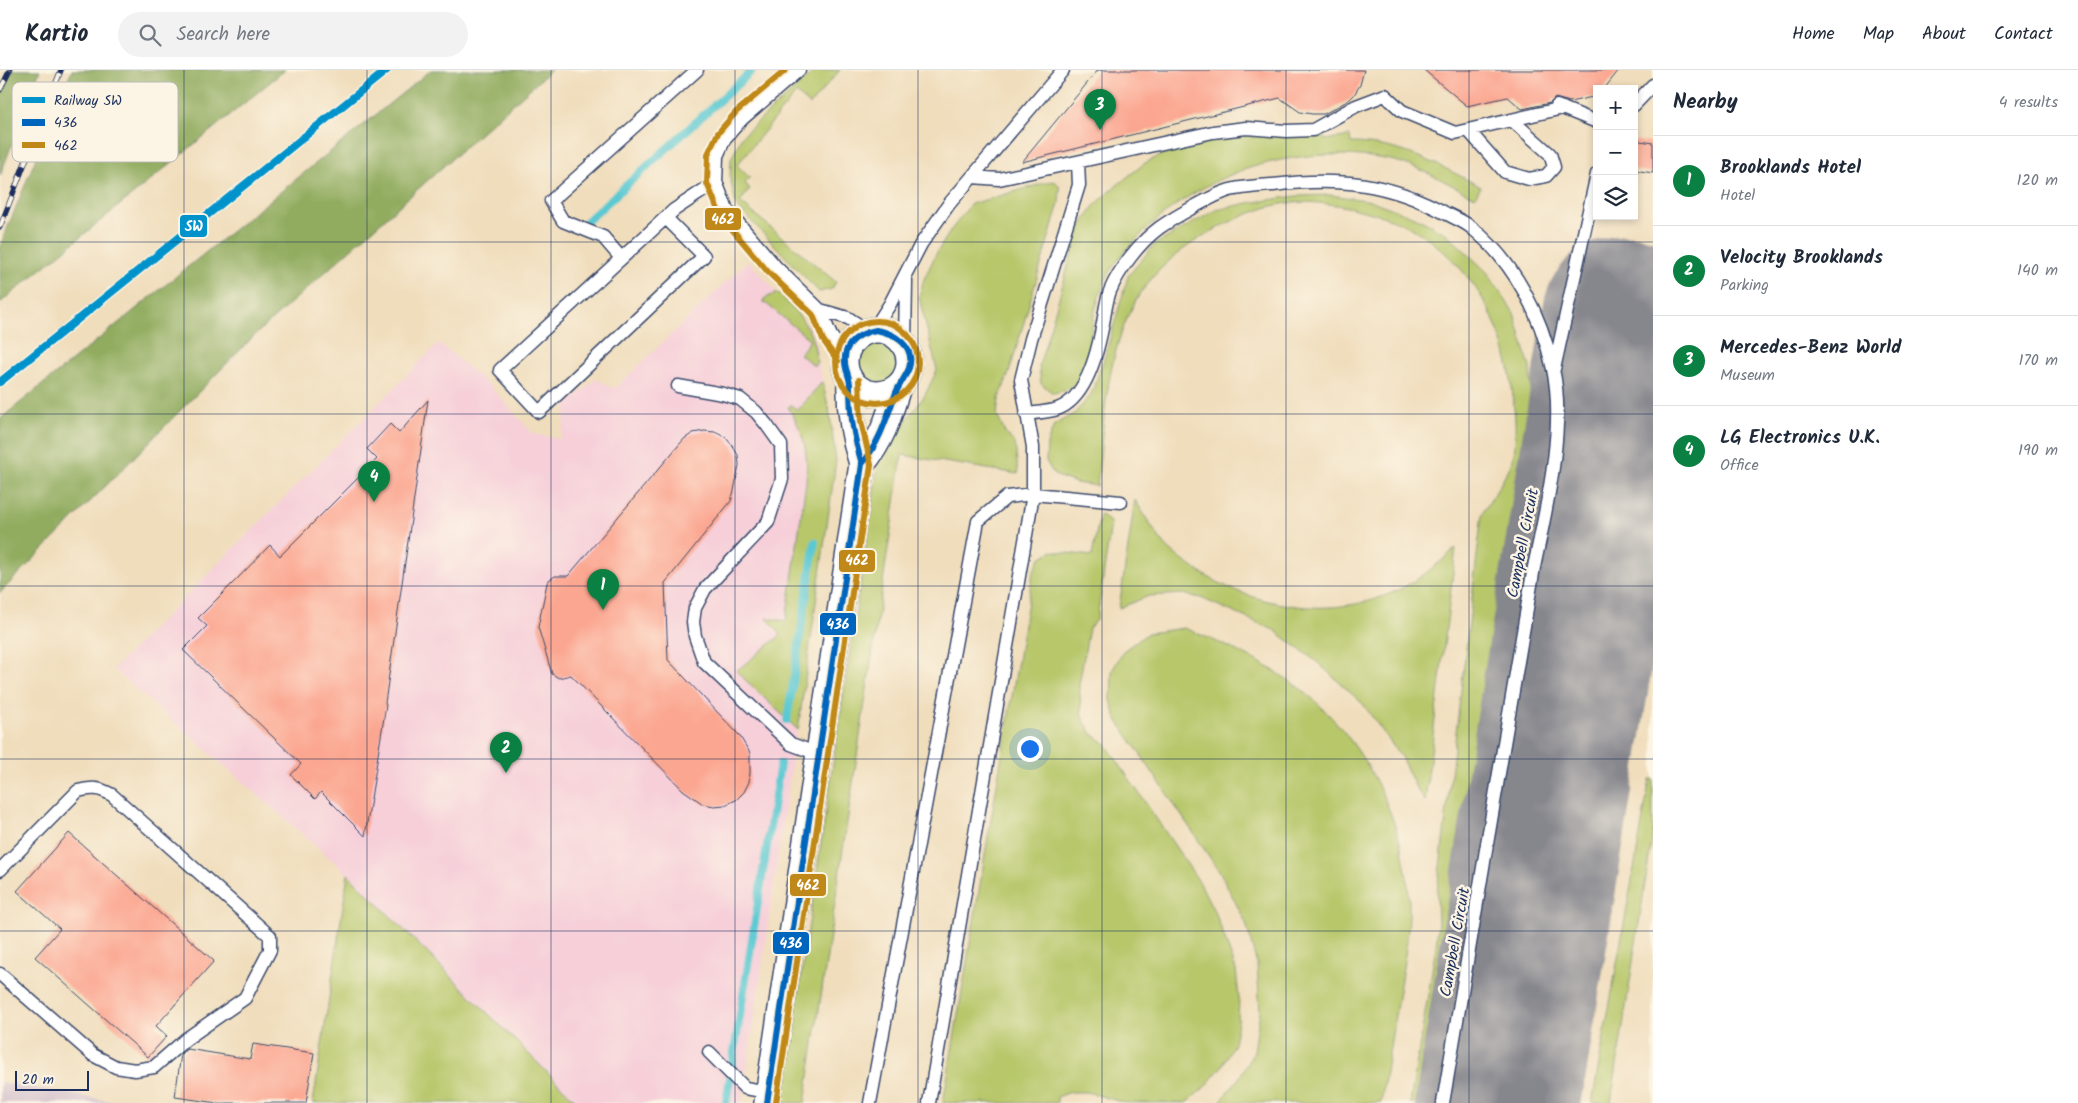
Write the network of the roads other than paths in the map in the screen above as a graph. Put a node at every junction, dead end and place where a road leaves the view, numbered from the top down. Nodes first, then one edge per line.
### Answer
1 (697, 70) edge
2 (799, 70) edge
3 (1063, 70) edge
4 (1652, 88) edge
5 (1638, 101) edge
6 (1593, 120) edge
7 (1513, 121) junction
8 (1468, 130) junction
9 (1078, 162) junction
10 (1597, 175) edge
11 (972, 177) junction
12 (716, 182) junction
13 (666, 218) junction
14 (621, 258) junction
15 (906, 275) junction
16 (820, 310) junction
17 (871, 330) junction
18 (905, 345) junction
19 (847, 368) junction
20 (1554, 371) junction
21 (678, 386) dead end
22 (898, 387) junction
23 (1026, 414) junction
24 (862, 464) junction
25 (1033, 494) junction
26 (1121, 502) dead end
27 (818, 754) junction
28 (0, 870) edge
29 (0, 974) edge
30 (709, 1052) dead end
31 (760, 1094) edge
32 (870, 1103) edge
33 (929, 1103) edge
34 (1443, 1103) edge

1 - 14 lane
2 - 12 lane
3 - 11 lane
4 - 5 lane
6 - 7 lane
7 - 8 lane
7 - 8 lane
8 - 9 lane
9 - 11 lane
9 - 23 lane
10 - 20 lane
11 - 15 lane
12 - 13 lane
12 - 16 lane
13 - 14 lane
13 - 14 lane
15 - 17 lane
15 - 18 lane
16 - 17 lane
16 - 19 lane
17 - 18 street
17 - 19 street
18 - 22 street
19 - 22 street
19 - 24 street
20 - 23 lane, Campbell Circuit
20 - 34 lane, Campbell Circuit
21 - 27 lane
22 - 24 street
23 - 25 lane
24 - 27 street
25 - 26 lane
25 - 32 lane
25 - 33 lane
27 - 31 street
28 - 29 lane
30 - 31 lane

